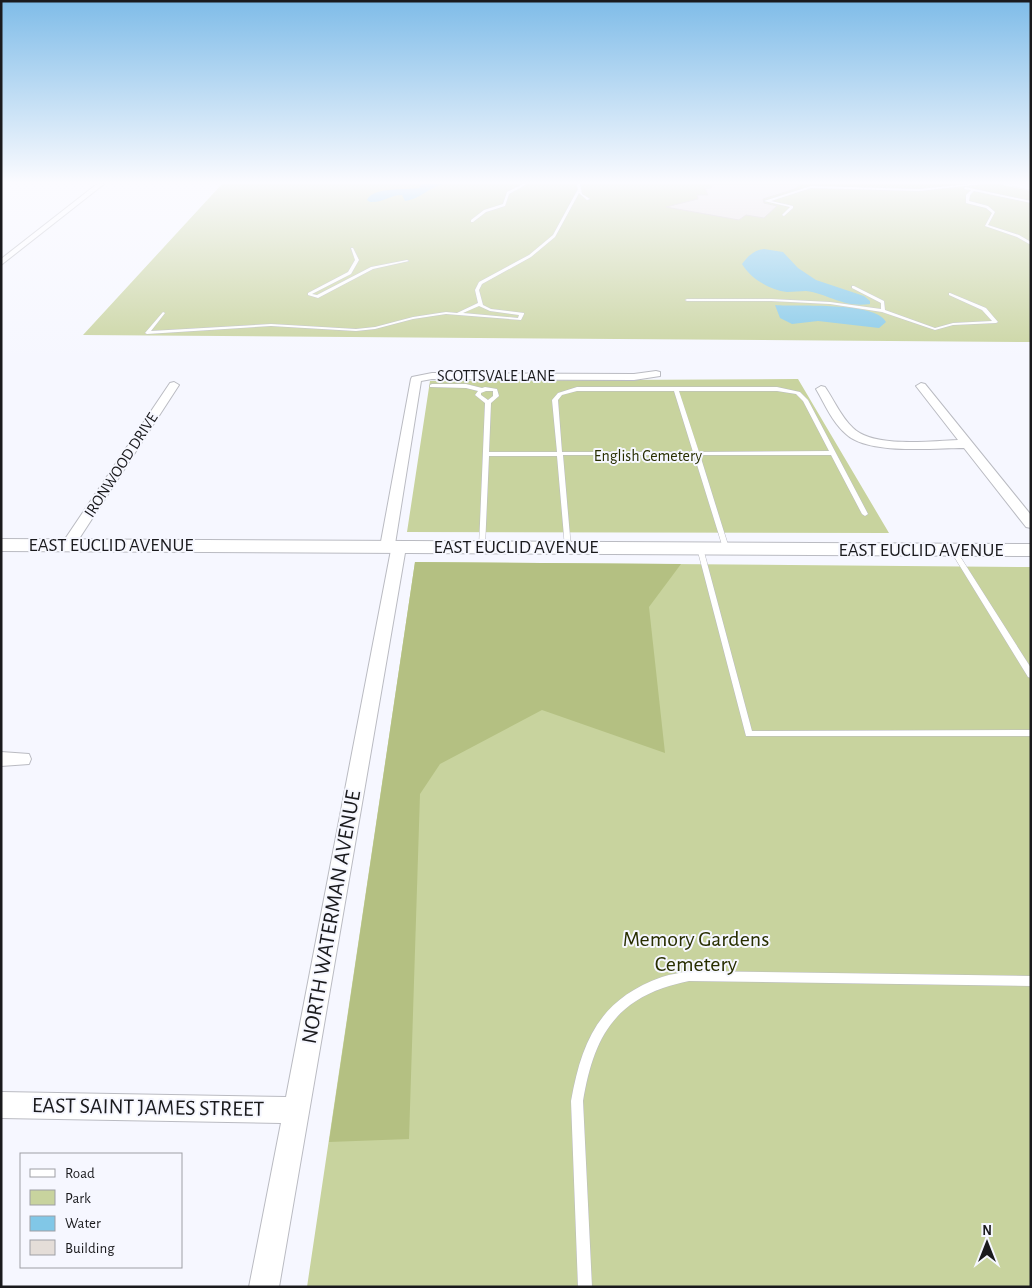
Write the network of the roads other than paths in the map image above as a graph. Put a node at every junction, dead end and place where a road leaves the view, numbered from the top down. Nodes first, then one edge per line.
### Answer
1 (25, 244) edge
2 (544, 244) edge
3 (352, 249) dead end
4 (407, 260) dead end
5 (1, 263) edge
6 (853, 287) dead end
7 (950, 294) dead end
8 (687, 300) dead end
9 (480, 304) junction
10 (883, 311) junction
11 (163, 313) dead end
12 (459, 313) junction
13 (656, 374) dead end
14 (174, 385) dead end
15 (432, 386) dead end
16 (921, 386) dead end
17 (821, 388) dead end
18 (676, 389) junction
19 (482, 390) junction
20 (488, 403) junction
21 (967, 444) junction
22 (832, 452) junction
23 (696, 453) junction
24 (486, 454) junction
25 (560, 454) junction
26 (865, 514) dead end
27 (1031, 524) edge
28 (1, 545) edge
29 (68, 545) junction
30 (393, 547) junction
31 (482, 547) junction
32 (568, 548) junction
33 (700, 548) junction
34 (726, 548) junction
35 (953, 550) junction
36 (1031, 550) edge
37 (1031, 676) edge
38 (1031, 733) edge
39 (1, 759) edge
40 (22, 759) dead end
41 (1031, 981) edge
42 (1, 1105) edge
43 (296, 1110) junction
44 (264, 1287) edge
45 (585, 1287) edge

1 - 5 street
2 - 9 lane
3 - 4 lane
6 - 10 lane
7 - 10 lane
8 - 10 lane
9 - 12 lane
9 - 12 lane
11 - 12 lane
13 - 30 street, SCOTTSVALE LANE
14 - 29 street, IRONWOOD DRIVE
15 - 19 lane
16 - 21 street
17 - 21 street
18 - 22 lane
18 - 23 lane
18 - 25 lane
19 - 20 lane
19 - 20 lane
20 - 24 lane
21 - 27 street
22 - 23 lane
22 - 26 lane
23 - 25 lane
23 - 34 lane
24 - 25 lane
24 - 31 lane
25 - 32 lane
28 - 29 main road, EAST EUCLID AVENUE
29 - 30 main road, EAST EUCLID AVENUE
30 - 31 main road, EAST EUCLID AVENUE
30 - 43 street, NORTH WATERMAN AVENUE
31 - 32 main road, EAST EUCLID AVENUE
32 - 33 main road, EAST EUCLID AVENUE
33 - 34 main road, EAST EUCLID AVENUE
33 - 38 lane
34 - 35 main road, EAST EUCLID AVENUE
35 - 36 main road, EAST EUCLID AVENUE
35 - 37 lane
39 - 40 street
41 - 45 lane
42 - 43 street, EAST SAINT JAMES STREET
43 - 44 street, NORTH WATERMAN AVENUE

